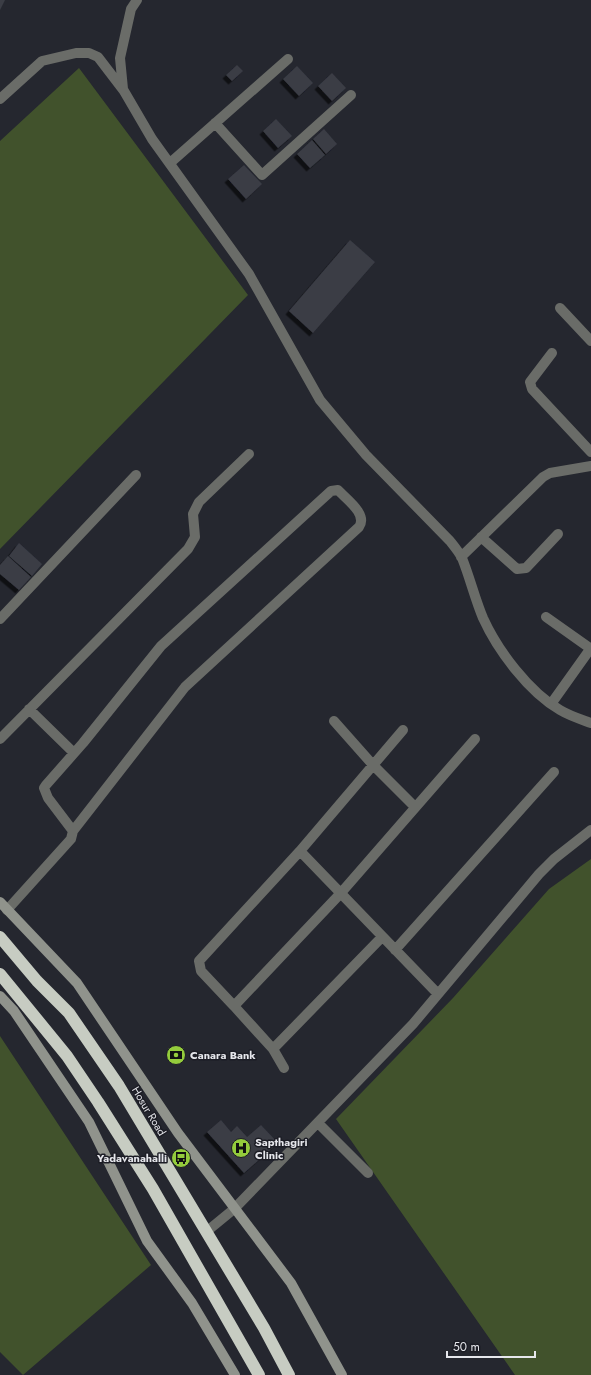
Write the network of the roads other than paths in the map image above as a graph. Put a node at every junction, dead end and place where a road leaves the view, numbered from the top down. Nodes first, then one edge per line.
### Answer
1 (137, 0) edge
2 (288, 59) dead end
3 (124, 91) junction
4 (351, 95) dead end
5 (0, 99) edge
6 (215, 123) junction
7 (170, 163) junction
8 (560, 308) dead end
9 (591, 341) edge
10 (552, 353) dead end
11 (591, 452) edge
12 (250, 454) dead end
13 (591, 466) edge
14 (136, 475) dead end
15 (558, 534) dead end
16 (481, 537) junction
17 (461, 557) junction
18 (546, 617) dead end
19 (0, 619) edge
20 (591, 649) edge
21 (551, 704) junction
22 (29, 709) junction
23 (334, 721) dead end
24 (591, 723) edge
25 (403, 730) dead end
26 (0, 739) edge
27 (475, 739) dead end
28 (74, 753) junction
29 (373, 765) junction
30 (554, 772) dead end
31 (415, 807) junction
32 (591, 830) edge
33 (73, 831) junction
34 (300, 851) junction
35 (340, 894) junction
36 (4, 906) edge
37 (0, 937) edge
38 (382, 937) junction
39 (395, 950) junction
40 (0, 974) edge
41 (438, 994) junction
42 (0, 996) edge
43 (234, 1006) junction
44 (273, 1049) junction
45 (284, 1068) dead end
46 (318, 1123) junction
47 (368, 1173) dead end
48 (234, 1208) junction
49 (206, 1232) junction
50 (235, 1375) edge
51 (259, 1375) edge
52 (289, 1375) edge
53 (342, 1375) edge

1 - 3 street
2 - 6 street
3 - 5 street
3 - 7 street
4 - 6 street
6 - 7 street
7 - 17 street
8 - 9 street
10 - 11 street
12 - 22 street
13 - 16 street
14 - 19 street
15 - 16 street
16 - 17 street
17 - 21 street
18 - 20 street
20 - 21 street
21 - 24 street
22 - 26 street
22 - 28 street
23 - 29 street
25 - 29 street
27 - 31 street
28 - 33 street
28 - 33 street
29 - 31 street
29 - 34 street
30 - 39 street
31 - 35 street
32 - 41 street
33 - 36 street
34 - 35 street
34 - 43 street
35 - 38 street
35 - 43 street
36 - 48 street
37 - 49 highway, Hosur Road
38 - 39 street
38 - 44 street
39 - 41 street
40 - 51 highway
41 - 46 street
42 - 50 street
43 - 44 street
44 - 45 street
46 - 47 street
46 - 48 street
48 - 49 street
48 - 53 street
49 - 52 highway, Hosur Road

